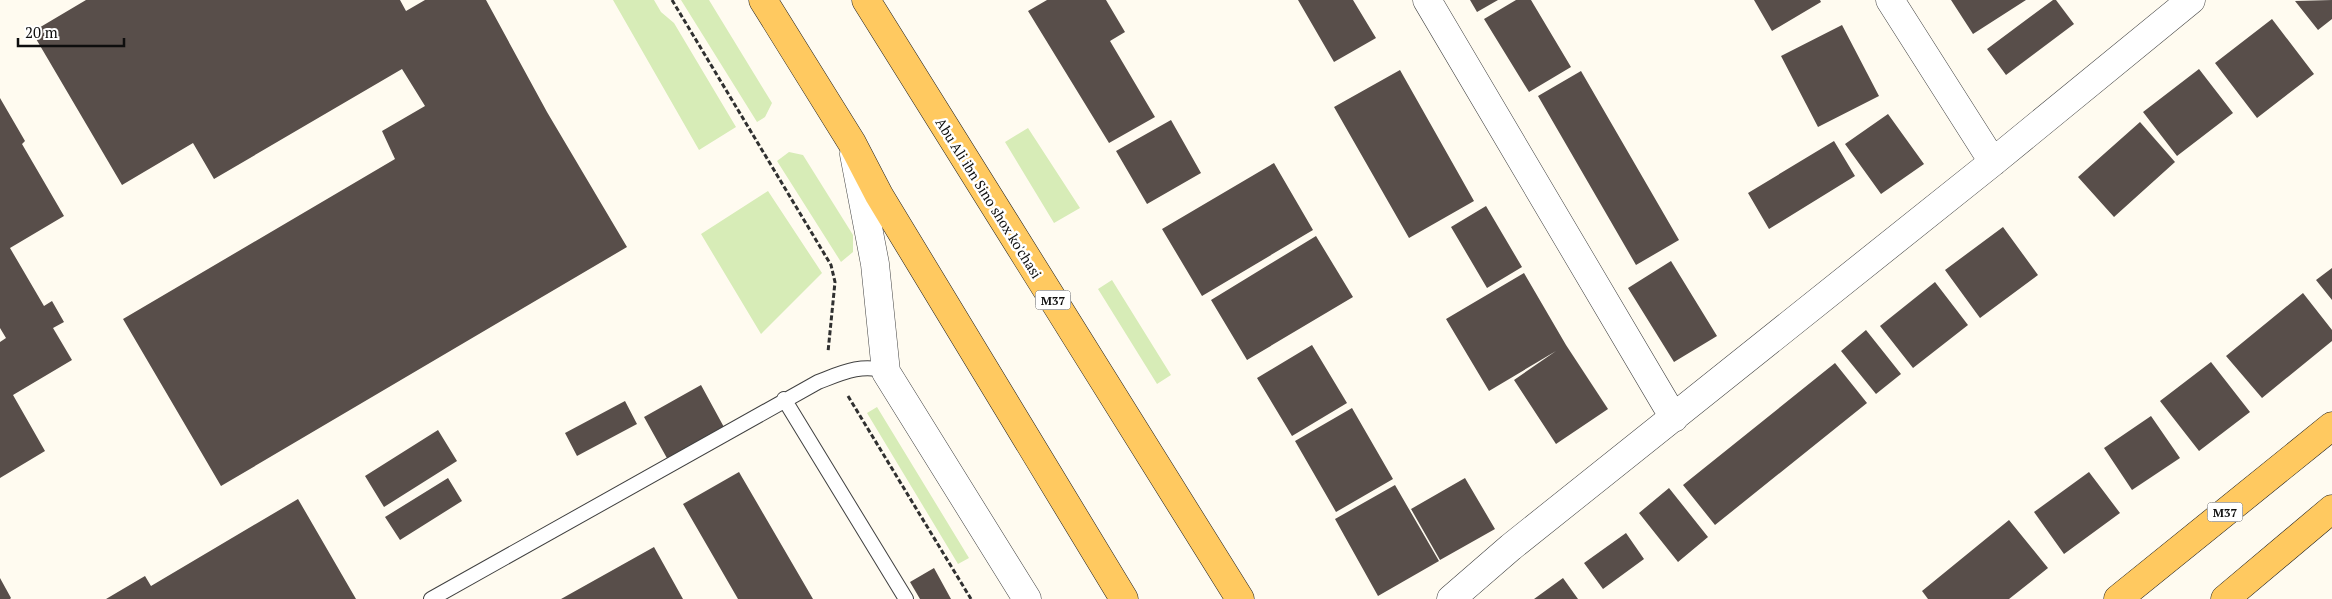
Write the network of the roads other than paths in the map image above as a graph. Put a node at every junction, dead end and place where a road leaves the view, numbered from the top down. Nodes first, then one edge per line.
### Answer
1 (763, 0) edge
2 (866, 0) edge
3 (1427, 0) edge
4 (1890, 0) edge
5 (2191, 0) edge
6 (852, 143) junction
7 (1993, 162) junction
8 (886, 372) junction
9 (784, 399) junction
10 (1674, 418) junction
11 (2332, 426) edge
12 (2332, 509) edge
13 (431, 599) edge
14 (906, 599) edge
15 (1026, 599) edge
16 (1124, 599) edge
17 (1240, 599) edge
18 (1451, 599) edge
19 (2118, 599) edge
20 (2225, 599) edge

1 - 6 main road
2 - 17 main road, Abu Ali ibn Sino shox ko'chasi / M37
3 - 10 street
4 - 7 street
5 - 7 street
6 - 8 street
6 - 16 main road
7 - 10 street
8 - 9 lane
8 - 15 street
9 - 13 lane
9 - 14 lane
10 - 18 street
11 - 19 main road, M37
12 - 20 main road

